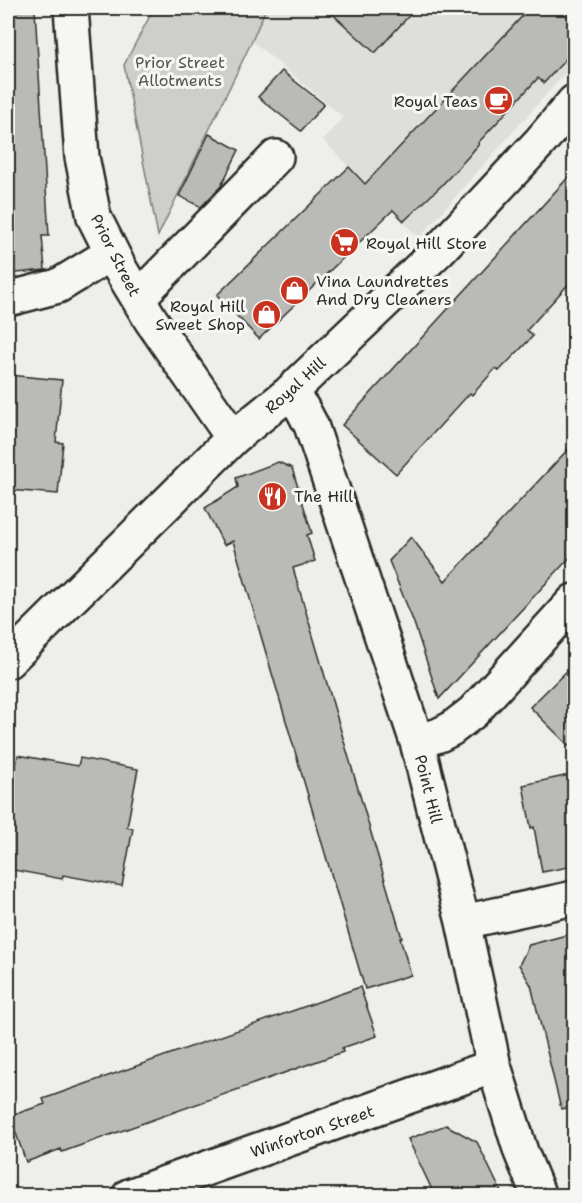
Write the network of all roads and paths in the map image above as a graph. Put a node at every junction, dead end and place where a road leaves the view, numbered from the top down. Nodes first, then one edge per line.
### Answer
1 (71, 8) edge
2 (574, 102) edge
3 (276, 157) dead end
4 (112, 253) junction
5 (138, 298) junction
6 (8, 299) edge
7 (289, 393) junction
8 (233, 438) junction
9 (574, 602) edge
10 (8, 661) edge
11 (417, 742) junction
12 (574, 898) edge
13 (463, 922) junction
14 (494, 1066) junction
15 (129, 1196) edge
16 (539, 1196) edge

1 - 4 street, Prior Street
2 - 7 street, Royal Hill
3 - 5 street
4 - 5 street, Prior Street
4 - 6 street
5 - 8 street, Prior Street
7 - 8 street, Royal Hill
7 - 11 street, Point Hill
8 - 10 street, Royal Hill
9 - 11 street
11 - 13 street, Point Hill
12 - 13 street
13 - 14 street, Point Hill
14 - 15 street, Winforton Street
14 - 16 street, Point Hill

